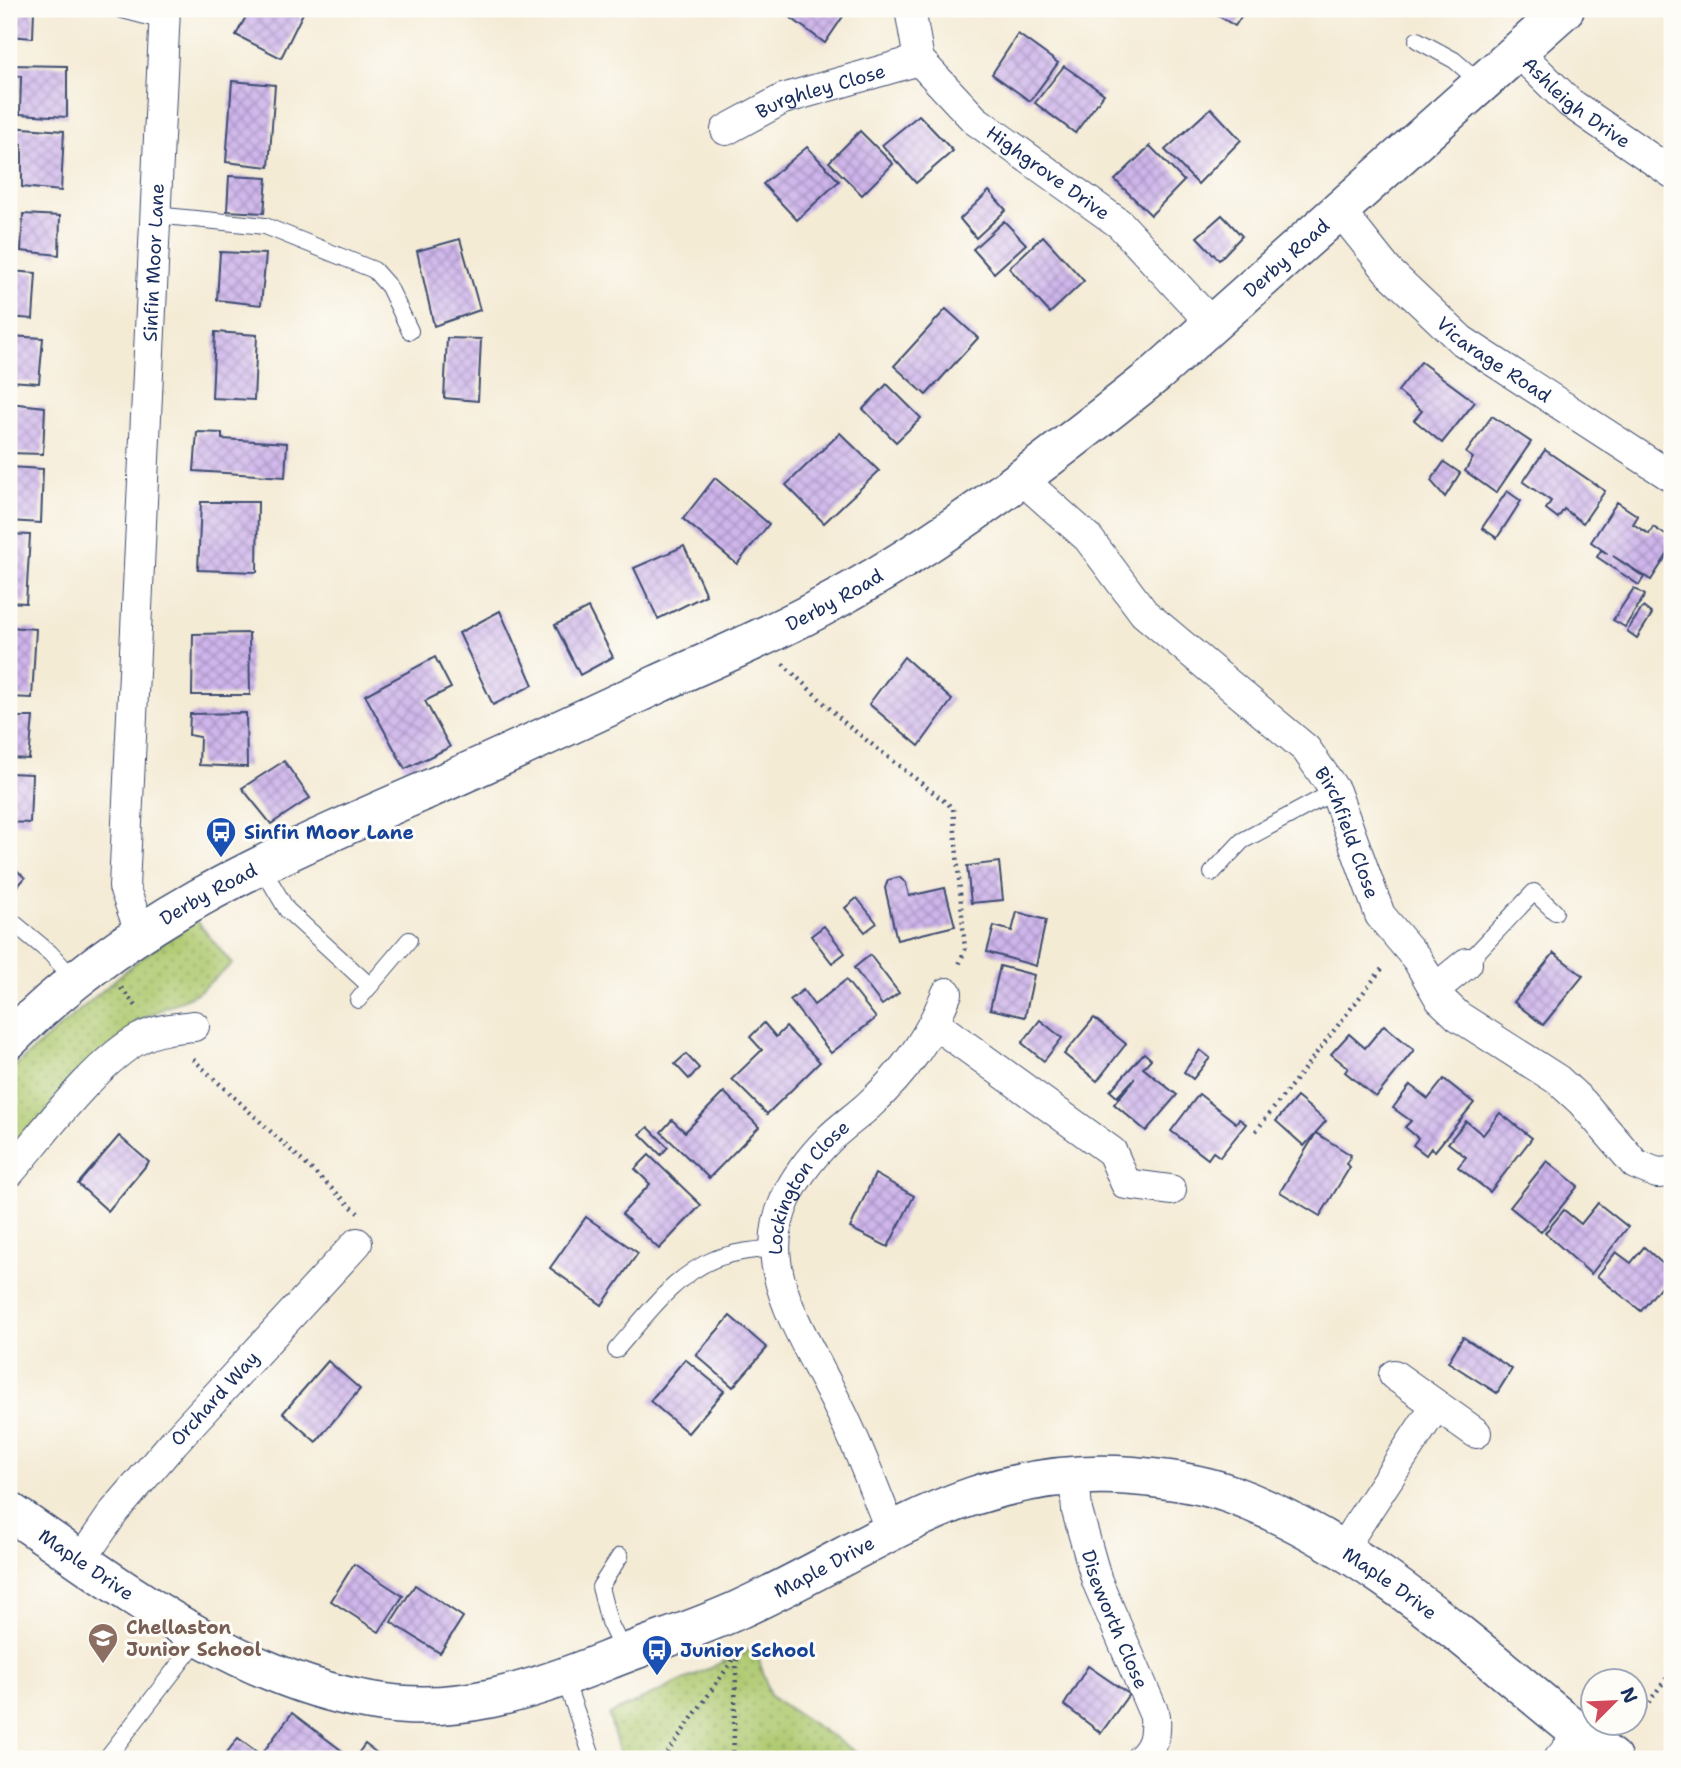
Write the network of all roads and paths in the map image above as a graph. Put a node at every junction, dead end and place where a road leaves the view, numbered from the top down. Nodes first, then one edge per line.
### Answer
1 (119, 9) edge
2 (910, 9) edge
3 (1565, 9) edge
4 (165, 15) edge
5 (1417, 40) dead end
6 (1517, 51) junction
7 (919, 60) junction
8 (1483, 85) junction
9 (726, 130) dead end
10 (1672, 173) edge
11 (1341, 212) junction
12 (155, 215) junction
13 (1213, 325) junction
14 (410, 331) dead end
15 (1025, 476) junction
16 (1672, 477) edge
17 (766, 634) junction
18 (1335, 791) junction
19 (260, 864) junction
20 (1212, 873) dead end
21 (1555, 912) dead end
22 (9, 919) edge
23 (140, 931) junction
24 (409, 940) dead end
25 (1401, 944) junction
26 (1466, 963) joint
27 (86, 970) junction
28 (370, 986) junction
29 (1435, 989) junction
30 (947, 993) joint
31 (358, 1000) dead end
32 (935, 1024) junction
33 (194, 1026) dead end
34 (158, 1032) junction
35 (9, 1040) edge
36 (1256, 1132) dead end
37 (1672, 1172) edge
38 (9, 1173) edge
39 (1171, 1190) dead end
40 (357, 1242) joint
41 (774, 1248) junction
42 (616, 1350) dead end
43 (1394, 1375) dead end
44 (1435, 1407) junction
45 (1476, 1433) dead end
46 (1074, 1474) junction
47 (9, 1511) edge
48 (892, 1532) junction
49 (1342, 1549) junction
50 (620, 1556) dead end
51 (82, 1560) junction
52 (739, 1609) junction
53 (200, 1637) junction
54 (624, 1653) junction
55 (736, 1656) junction
56 (1672, 1671) edge
57 (564, 1677) junction
58 (1650, 1700) edge
59 (1570, 1746) edge
60 (106, 1759) edge
61 (593, 1759) edge
62 (663, 1759) edge
63 (733, 1759) edge
64 (1141, 1759) edge
65 (1612, 1759) edge

1 - 4 lane
2 - 7 street
3 - 6 main road, Derby Road
4 - 12 street, Sinfin Moor Lane
5 - 8 lane
6 - 8 main road, Derby Road
6 - 10 street, Ashleigh Drive
7 - 9 street, Burghley Close
7 - 13 street, Highgrove Drive
8 - 11 main road, Derby Road
11 - 13 main road, Derby Road
11 - 16 street, Vicarage Road
12 - 14 lane
12 - 23 street, Sinfin Moor Lane
13 - 15 main road, Derby Road
15 - 17 main road, Derby Road
15 - 18 street, Birchfield Close
17 - 19 main road, Derby Road
17 - 30 path
18 - 20 lane
18 - 25 street, Birchfield Close
19 - 23 main road, Derby Road
19 - 28 lane
21 - 26 lane
22 - 27 lane
23 - 27 main road, Derby Road
24 - 28 lane
25 - 29 street, Birchfield Close
25 - 36 path
26 - 29 street
27 - 34 path
27 - 35 main road, Derby Road
28 - 31 lane
29 - 37 street, Birchfield Close
30 - 32 street, Lockington Close
32 - 39 street
32 - 41 street, Lockington Close
33 - 34 street
34 - 38 street
34 - 40 path
40 - 51 street, Orchard Way
41 - 42 lane
41 - 48 street, Lockington Close
43 - 44 street
44 - 45 street
44 - 49 street
46 - 48 main road, Maple Drive
46 - 49 main road, Maple Drive
46 - 64 street, Diseworth Close
47 - 51 main road, Maple Drive
48 - 52 main road, Maple Drive
49 - 59 main road, Maple Drive
50 - 54 lane
51 - 53 main road, Maple Drive
52 - 54 main road, Maple Drive
52 - 55 path
53 - 57 main road, Maple Drive
53 - 60 lane
54 - 57 main road, Maple Drive
55 - 62 path
55 - 63 path
56 - 58 path
57 - 61 lane
59 - 65 main road, Maple Drive

